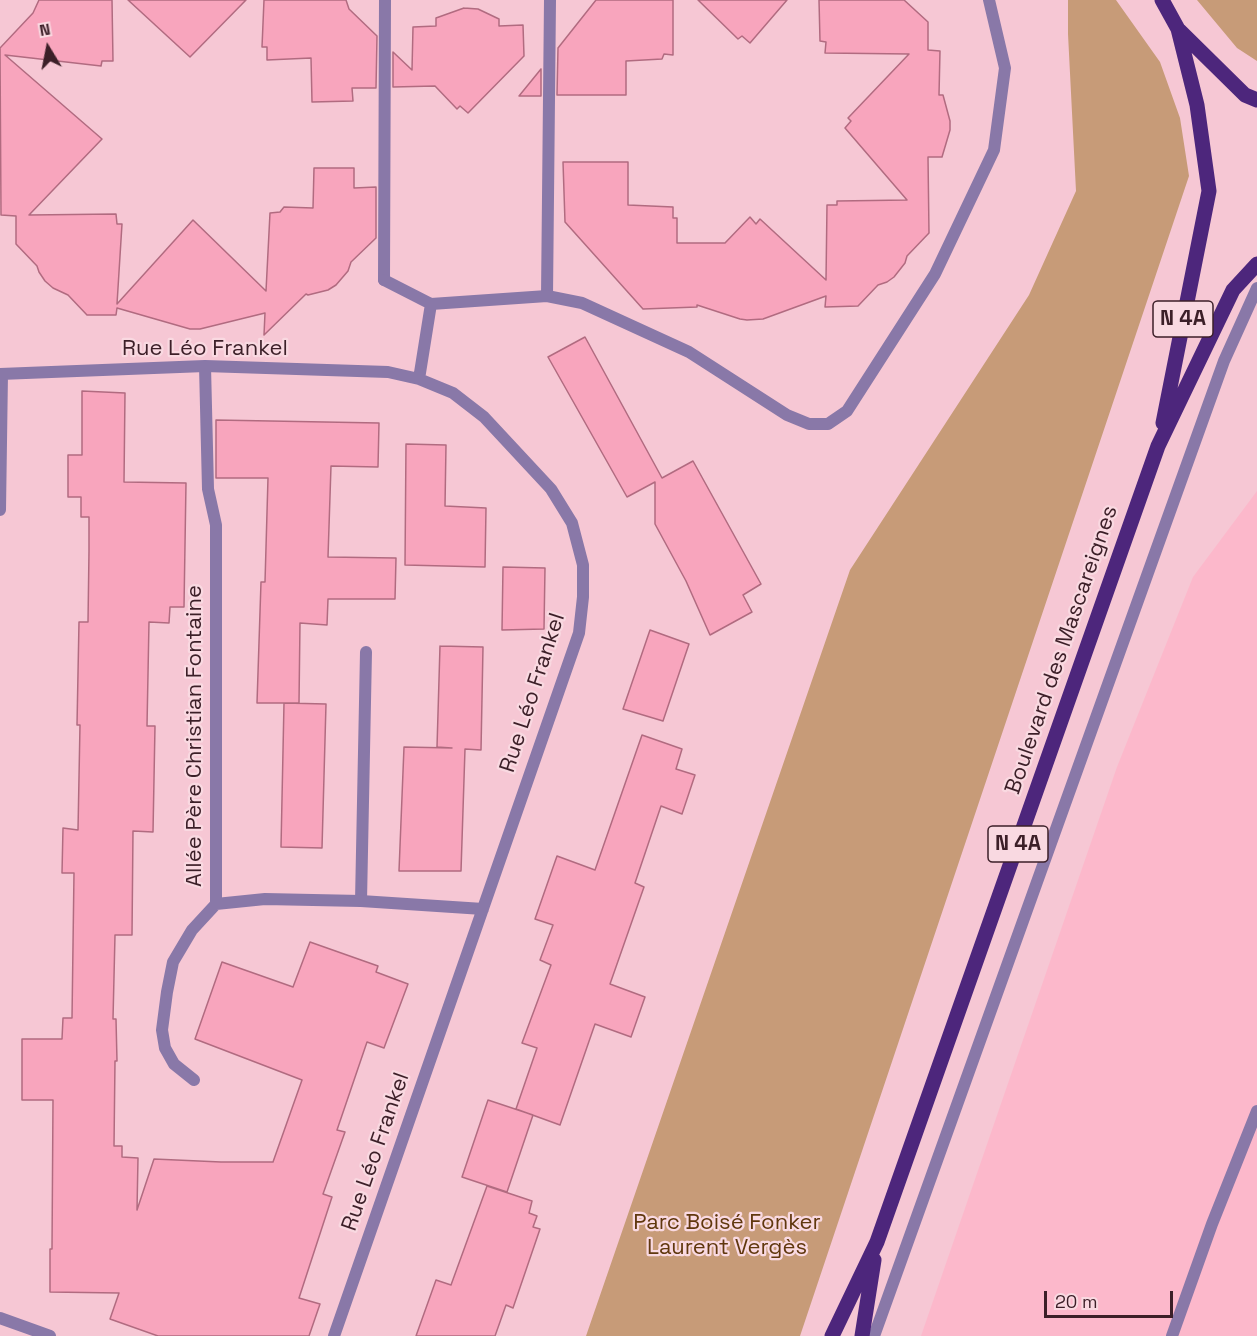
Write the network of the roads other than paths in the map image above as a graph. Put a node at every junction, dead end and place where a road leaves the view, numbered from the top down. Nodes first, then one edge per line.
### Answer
1 (385, 0) edge
2 (550, 0) edge
3 (989, 0) edge
4 (1162, 0) edge
5 (1178, 29) junction
6 (1257, 100) edge
7 (1257, 264) edge
8 (1257, 288) edge
9 (547, 296) junction
10 (431, 304) junction
11 (205, 366) junction
12 (1, 374) edge
13 (419, 379) junction
14 (1158, 446) junction
15 (0, 510) edge
16 (366, 652) dead end
17 (361, 901) junction
18 (216, 904) junction
19 (483, 909) junction
20 (194, 1080) dead end
21 (1257, 1111) edge
22 (877, 1242) junction
23 (0, 1318) edge
24 (50, 1336) edge
25 (334, 1336) edge
26 (832, 1336) edge
27 (862, 1336) edge
28 (874, 1336) edge
29 (1172, 1336) edge

1 - 10 street
2 - 9 street
3 - 9 street
4 - 5 main road
5 - 6 main road
5 - 14 main road, Boulevard des Mascareignes / N 4A
7 - 14 main road, Boulevard des Mascareignes / N 4A
8 - 28 street
9 - 10 street
10 - 13 street
11 - 12 street, Rue Léo Frankel
11 - 13 street, Rue Léo Frankel
11 - 18 street, Allée Père Christian Fontaine
12 - 15 street
13 - 19 street, Rue Léo Frankel
14 - 22 main road, Boulevard des Mascareignes / N 4A
16 - 17 street
17 - 18 street
17 - 19 street
18 - 20 street, Allée Père Christian Fontaine
19 - 25 street, Rue Léo Frankel
21 - 29 street
22 - 26 main road, Boulevard des Mascareignes / N 4A
22 - 27 main road, Boulevard des Mascareignes / N 4A
23 - 24 street

